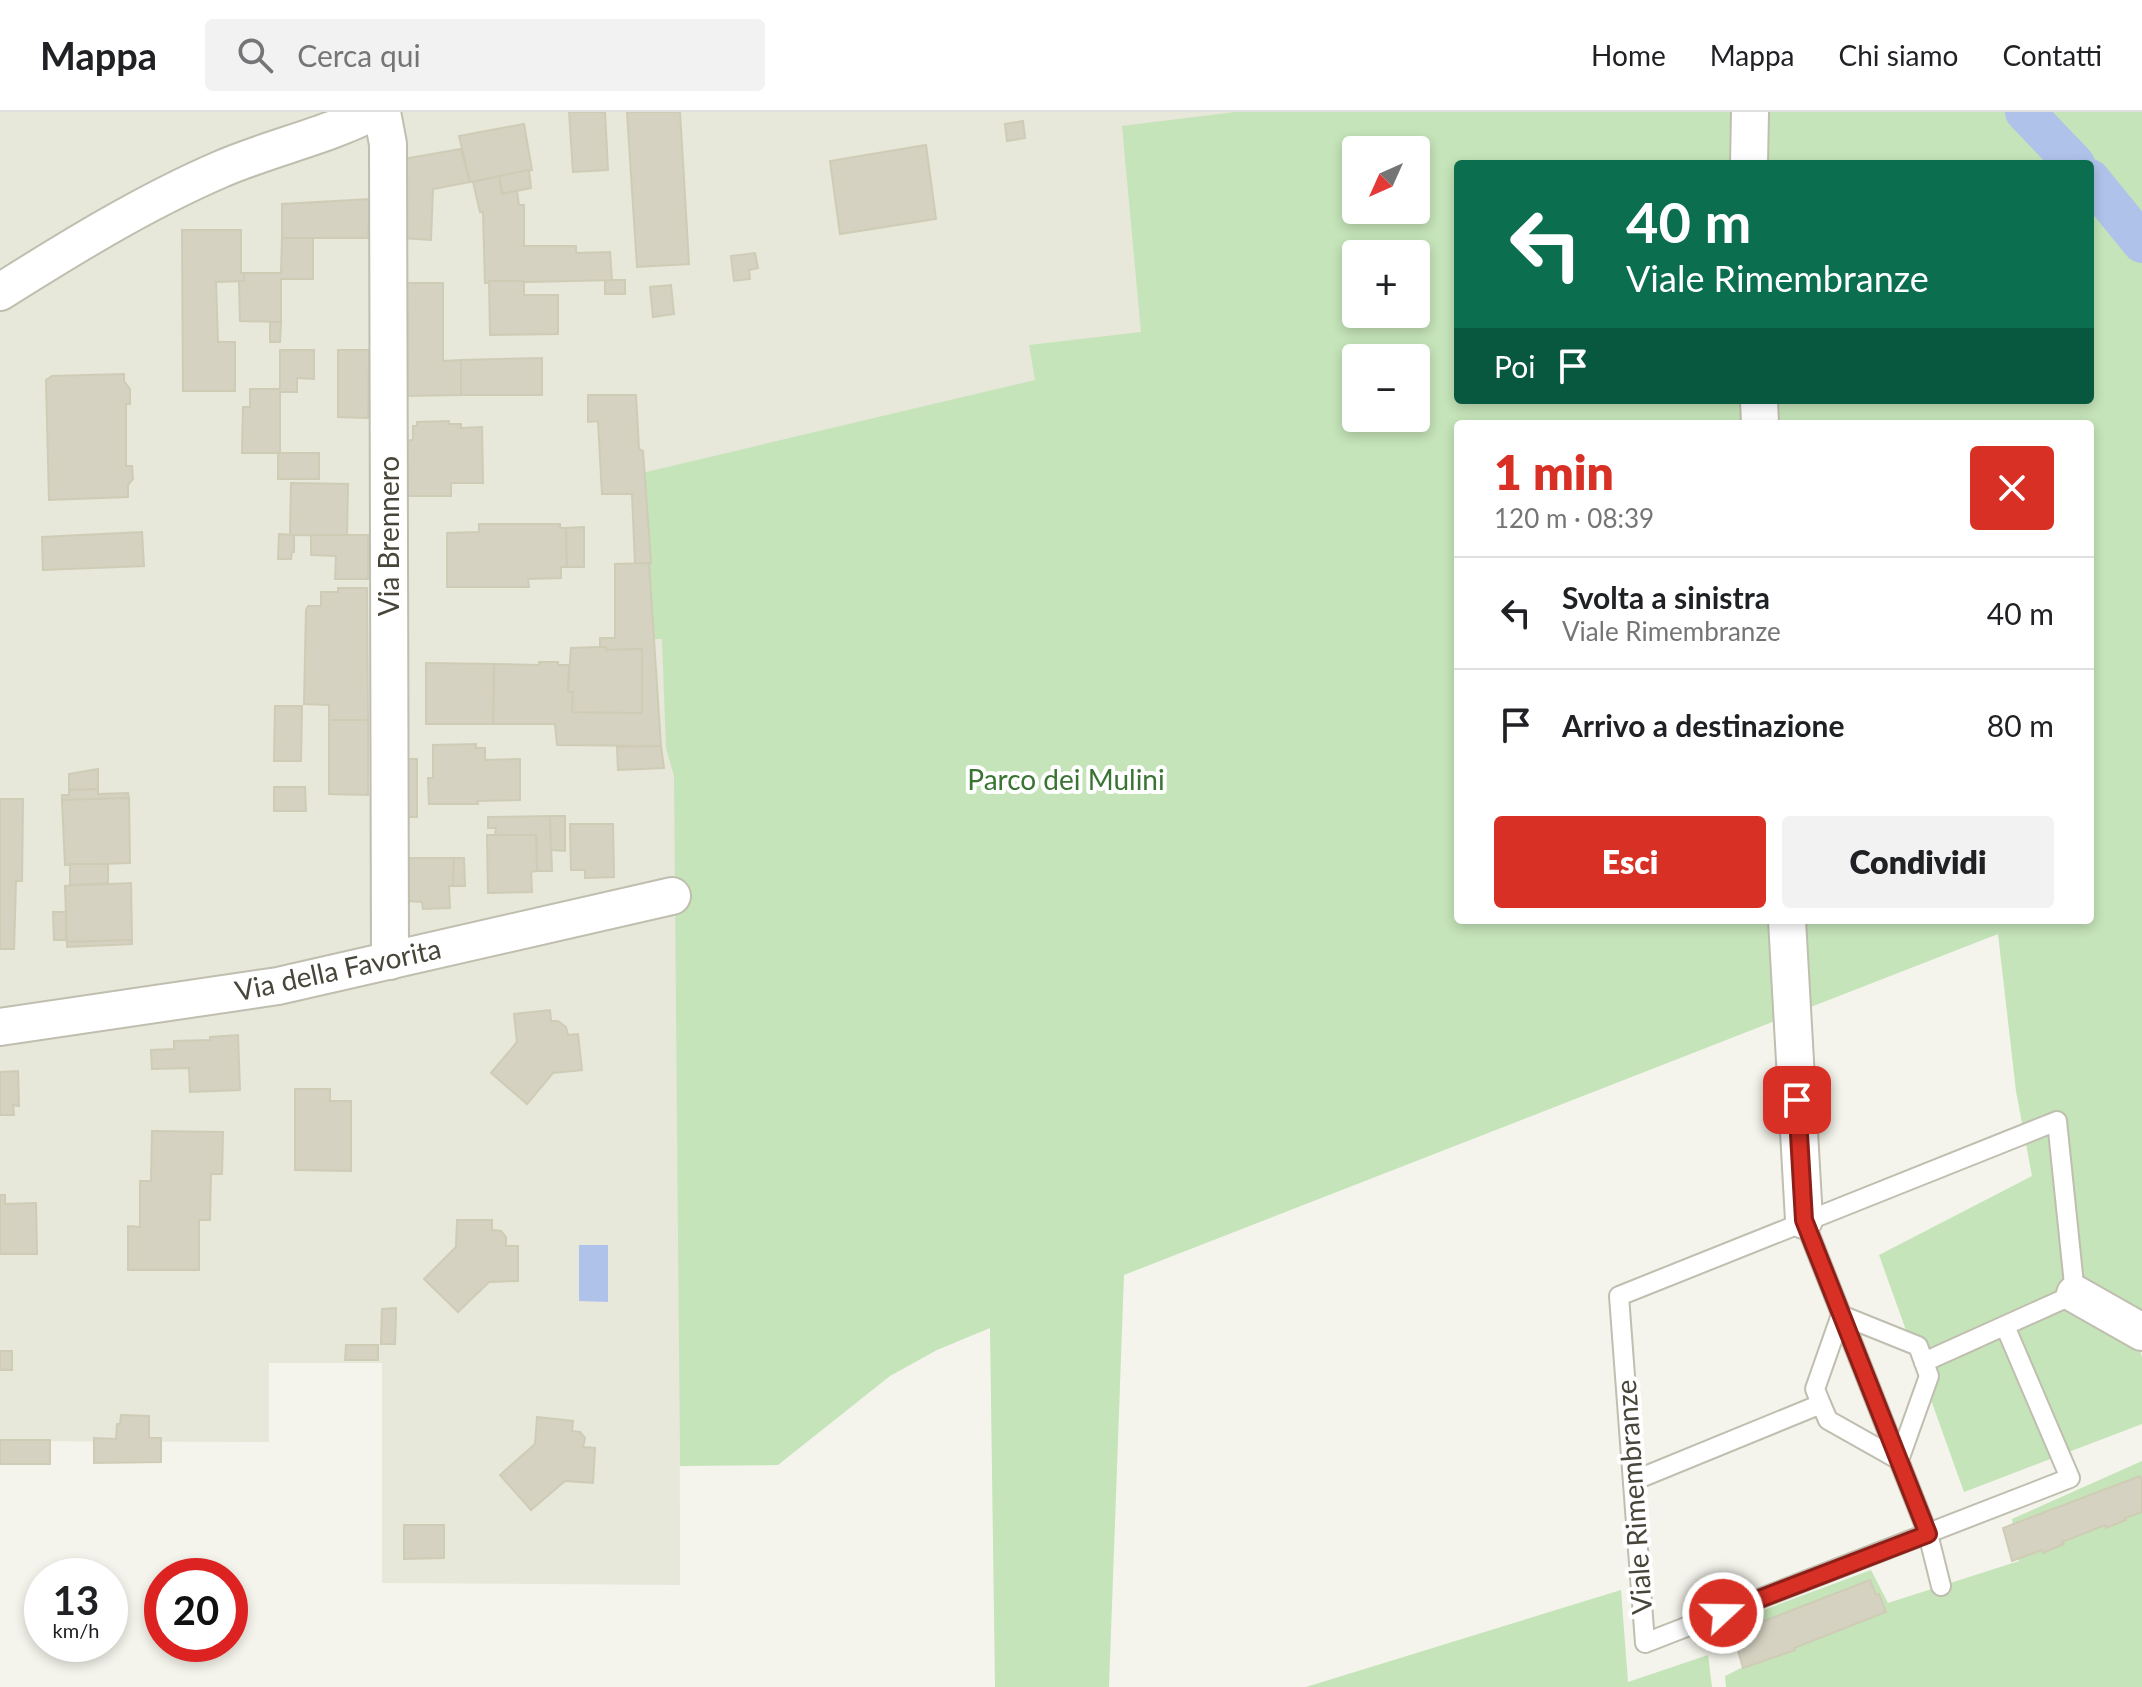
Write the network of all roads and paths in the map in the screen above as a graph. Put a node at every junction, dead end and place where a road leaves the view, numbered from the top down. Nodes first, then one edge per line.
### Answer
1 (373, 112) edge
2 (382, 112) edge
3 (1750, 112) edge
4 (1749, 160) edge
5 (0, 292) edge
6 (672, 896) dead end
7 (1787, 924) edge
8 (390, 961) junction
9 (0, 1027) edge
10 (1804, 1220) junction
11 (2075, 1294) junction
12 (1841, 1315) junction
13 (2005, 1326) junction
14 (2142, 1332) edge
15 (1924, 1362) junction
16 (1821, 1404) junction
17 (1899, 1460) junction
18 (1633, 1481) junction
19 (1928, 1534) junction
20 (1941, 1586) dead end

1 - 5 street
2 - 8 street, Via Brennero
3 - 4 street
6 - 8 street, Via della Favorita
7 - 10 street
8 - 9 street, Via della Favorita
10 - 11 lane, Viale Rimembranze
10 - 12 lane
10 - 18 lane, Viale Rimembranze
11 - 13 lane
11 - 14 street
12 - 15 lane
12 - 16 lane
12 - 17 lane
13 - 15 lane
13 - 19 lane, Viale Rimembranze
15 - 17 lane
16 - 17 lane
16 - 18 lane
17 - 19 lane
18 - 19 lane, Viale Rimembranze
19 - 20 lane

